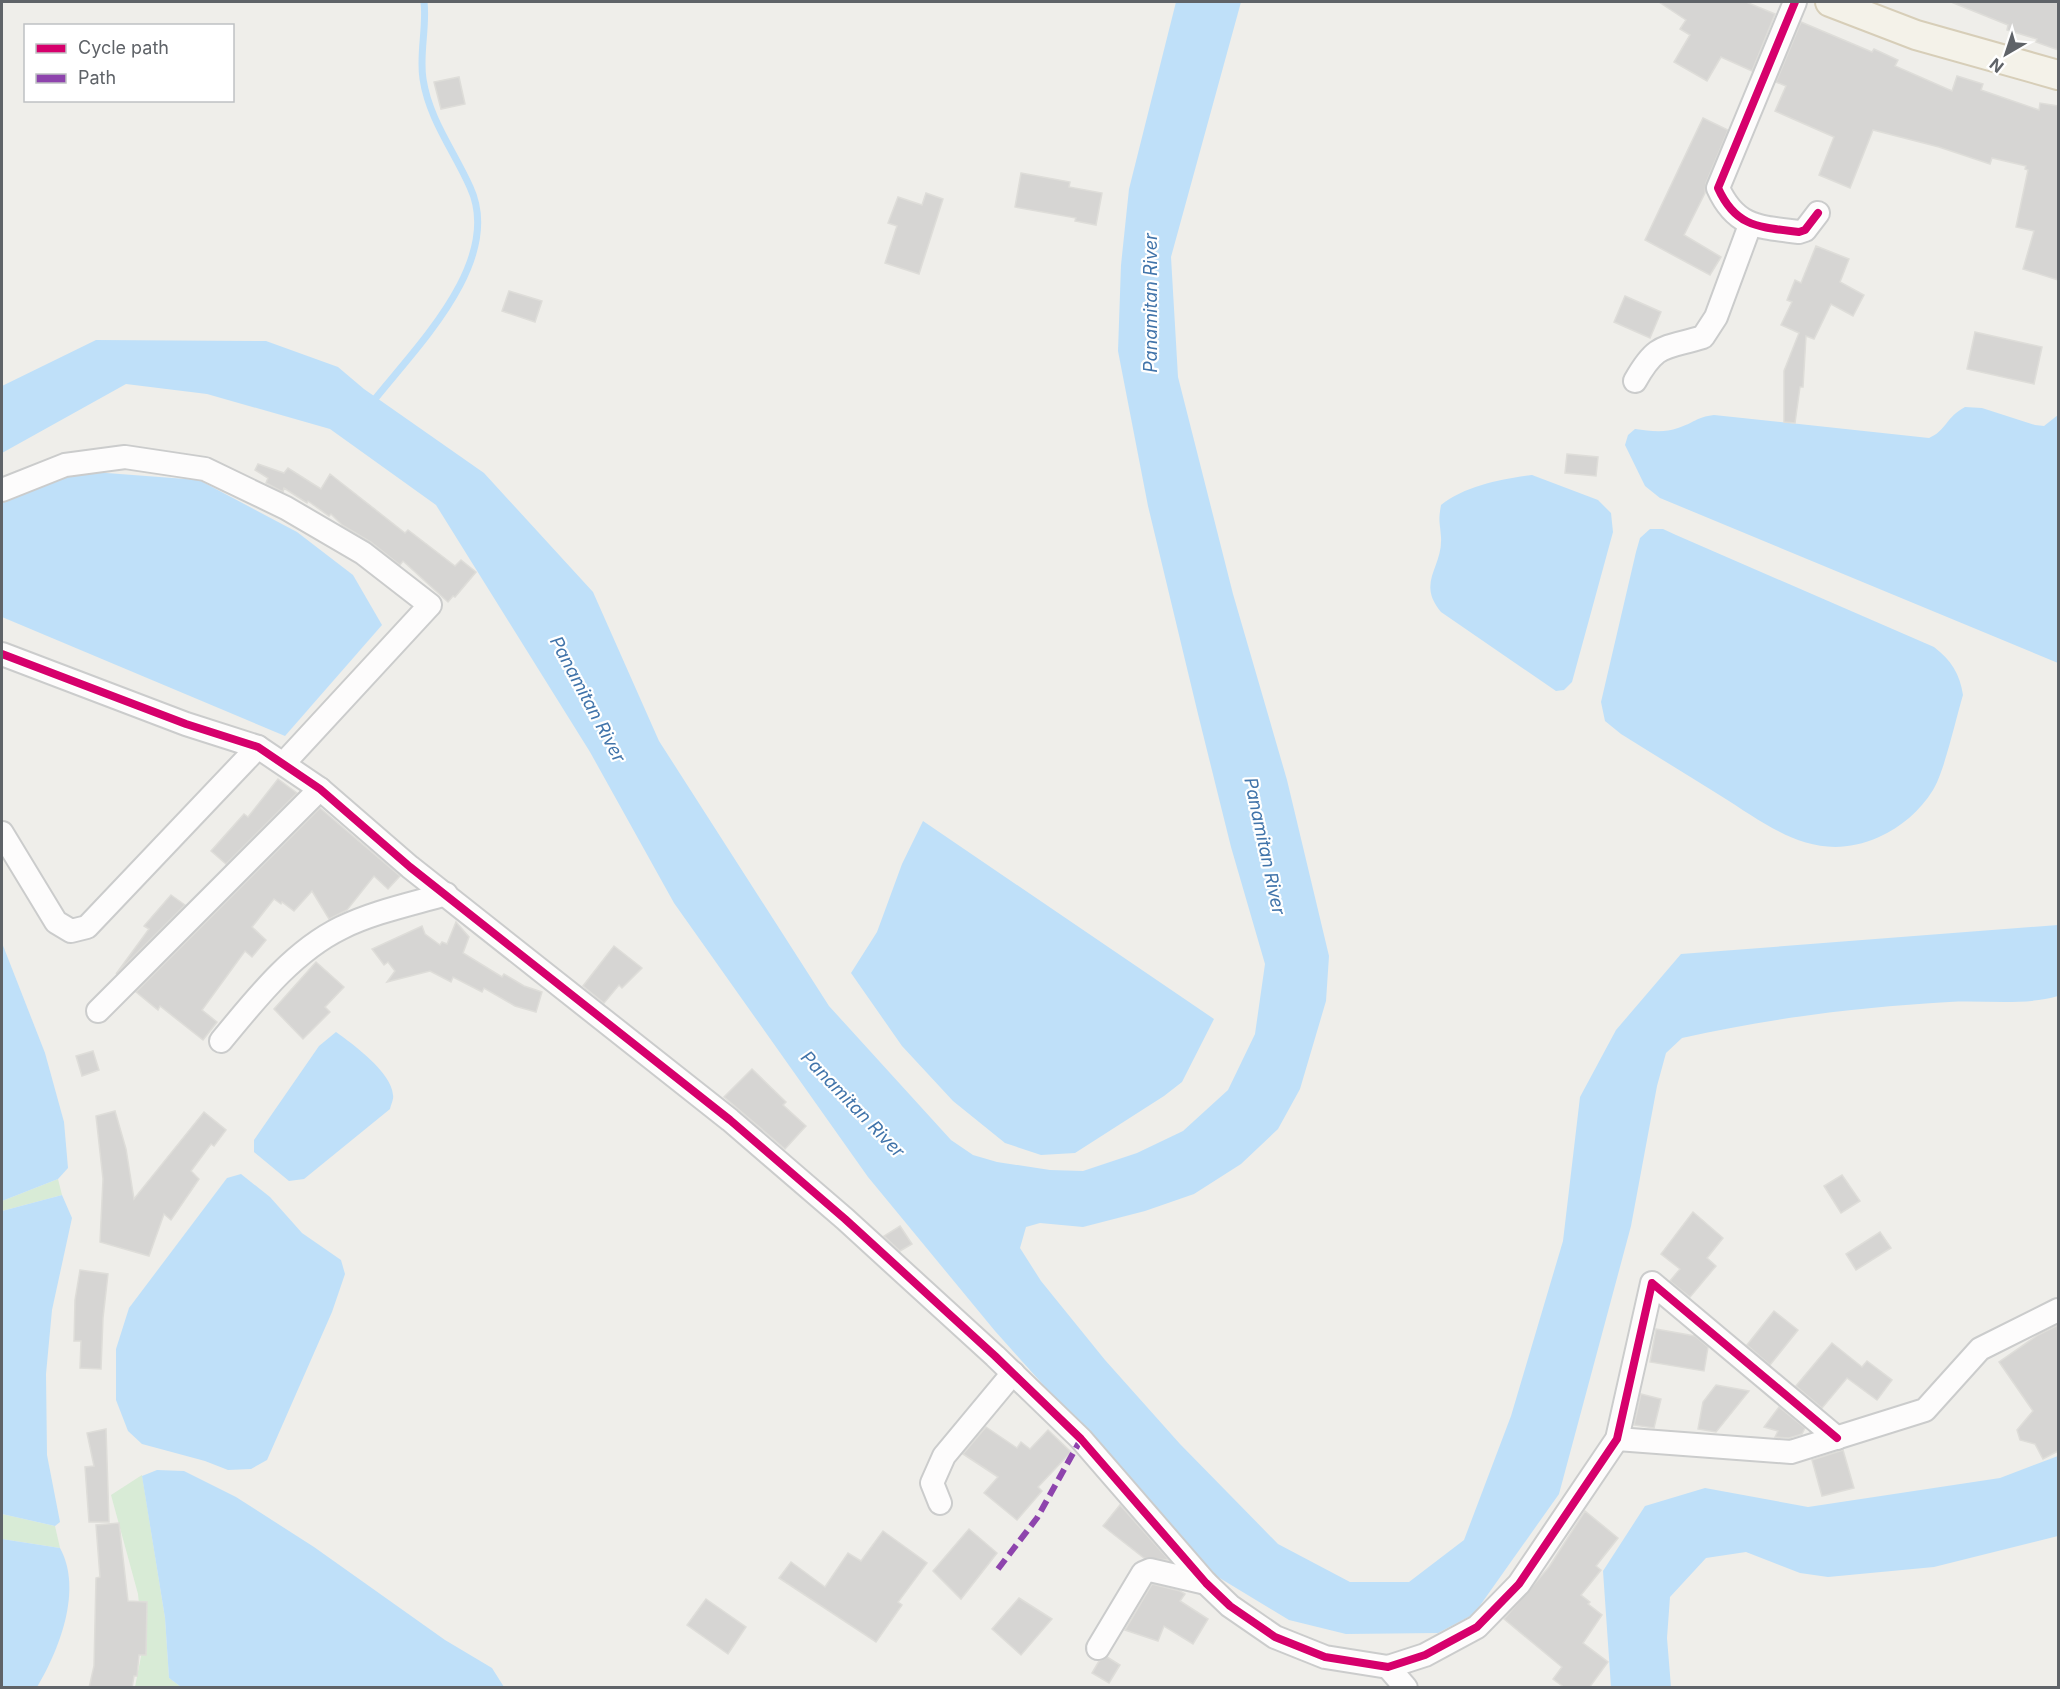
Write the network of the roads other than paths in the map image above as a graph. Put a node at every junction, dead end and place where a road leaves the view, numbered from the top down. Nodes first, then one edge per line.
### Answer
1 (1795, 2) edge
2 (1830, 2) edge
3 (2058, 75) edge
4 (1818, 213) dead end
5 (1750, 225) junction
6 (1635, 381) dead end
7 (2, 490) edge
8 (2, 654) edge
9 (258, 747) junction
10 (285, 763) junction
11 (320, 789) junction
12 (2, 833) edge
13 (446, 894) junction
14 (98, 1011) dead end
15 (221, 1041) dead end
16 (2058, 1310) edge
17 (1013, 1373) junction
18 (1837, 1438) junction
19 (1617, 1439) junction
20 (940, 1503) dead end
21 (1206, 1582) junction
22 (1098, 1648) dead end
23 (1388, 1667) junction
24 (1406, 1688) edge

1 - 5 street
2 - 3 main road
4 - 5 street
5 - 6 street
7 - 10 street
8 - 9 street
9 - 10 street
9 - 12 street
10 - 11 street
11 - 13 street
11 - 14 street
13 - 15 street
13 - 17 street
16 - 18 street
17 - 20 street
17 - 21 street
18 - 19 street
18 - 19 street
19 - 23 street
21 - 22 street
21 - 23 street
23 - 24 street

